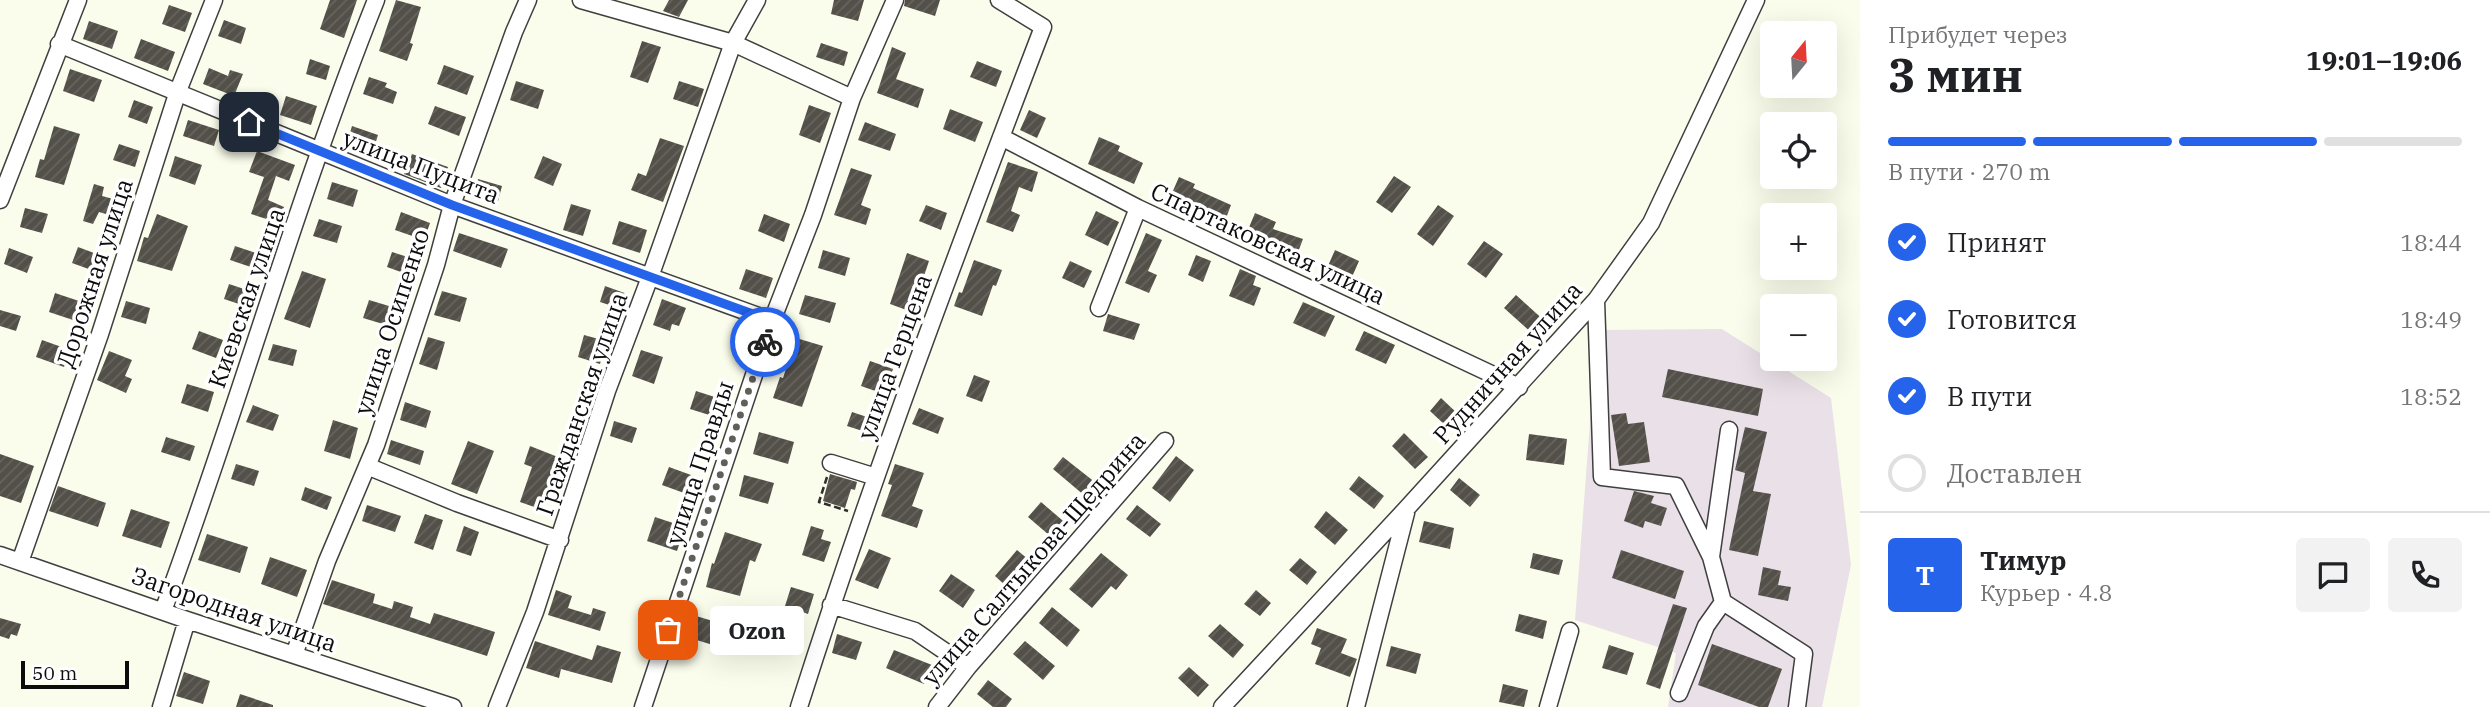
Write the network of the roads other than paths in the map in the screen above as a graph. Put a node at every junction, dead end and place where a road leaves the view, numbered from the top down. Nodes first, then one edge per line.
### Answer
1 (78, 0) edge
2 (214, 0) edge
3 (376, 0) edge
4 (528, 0) edge
5 (581, 0) edge
6 (757, 0) edge
7 (895, 0) edge
8 (999, 0) edge
9 (1750, 2) edge
10 (733, 43) junction
11 (59, 44) junction
12 (178, 91) junction
13 (852, 98) junction
14 (1001, 137) junction
15 (320, 152) junction
16 (0, 200) edge
17 (452, 205) junction
18 (1138, 208) junction
19 (650, 277) junction
20 (1596, 300) junction
21 (1099, 308) dead end
22 (772, 321) junction
23 (1519, 387) junction
24 (1729, 430) dead end
25 (1165, 440) dead end
26 (831, 464) road end
27 (367, 466) junction
28 (876, 477) junction
29 (1407, 509) junction
30 (560, 540) junction
31 (0, 555) edge
32 (1711, 557) junction
33 (20, 562) junction
34 (1723, 602) junction
35 (831, 606) junction
36 (163, 611) junction
37 (187, 620) junction
38 (1570, 631) dead end
39 (294, 655) junction
40 (968, 667) junction
41 (1679, 694) dead end
42 (161, 707) edge
43 (453, 707) edge
44 (497, 707) edge
45 (643, 707) edge
46 (799, 707) edge
47 (937, 707) edge
48 (1222, 707) edge
49 (1356, 707) edge
50 (1548, 707) edge
51 (1797, 707) edge

1 - 11 street
2 - 12 street, Дорожная улица
3 - 15 street, Киевская улица
4 - 17 street, улица Осипенко
5 - 10 street
6 - 10 street, Гражданская улица
7 - 13 street, улица Правды
8 - 14 street, улица Герцена
9 - 20 street, Рудничная улица
10 - 13 street
10 - 19 street, Гражданская улица
11 - 12 street, улица Пуцита
11 - 16 street
12 - 15 street, улица Пуцита
12 - 33 street, Дорожная улица
13 - 22 street, улица Правды
14 - 18 street, Спартаковская улица
14 - 28 street, улица Герцена
15 - 17 street, улица Пуцита
15 - 36 street, Киевская улица
17 - 19 street, улица Пуцита
17 - 27 street, улица Осипенко
18 - 21 street
18 - 23 street, Спартаковская улица
19 - 22 street, улица Пуцита
19 - 30 street, Гражданская улица
20 - 23 street, Рудничная улица
20 - 32 street
22 - 45 street, улица Правды
23 - 29 street, Рудничная улица
24 - 32 street
25 - 40 street, улица Салтыкова-Щедрина
26 - 28 street
27 - 30 street
27 - 39 street, улица Осипенко
28 - 35 street, улица Герцена
29 - 48 street, Рудничная улица
29 - 49 street
30 - 44 street, Гражданская улица
31 - 33 street, Загородная улица
32 - 34 street
33 - 36 street, Загородная улица
34 - 41 street
34 - 51 street
35 - 40 street
35 - 46 street, улица Герцена
36 - 37 street, Загородная улица
37 - 39 street, Загородная улица
37 - 42 street
38 - 50 street
39 - 43 street, Загородная улица
40 - 47 street, улица Салтыкова-Щедрина

